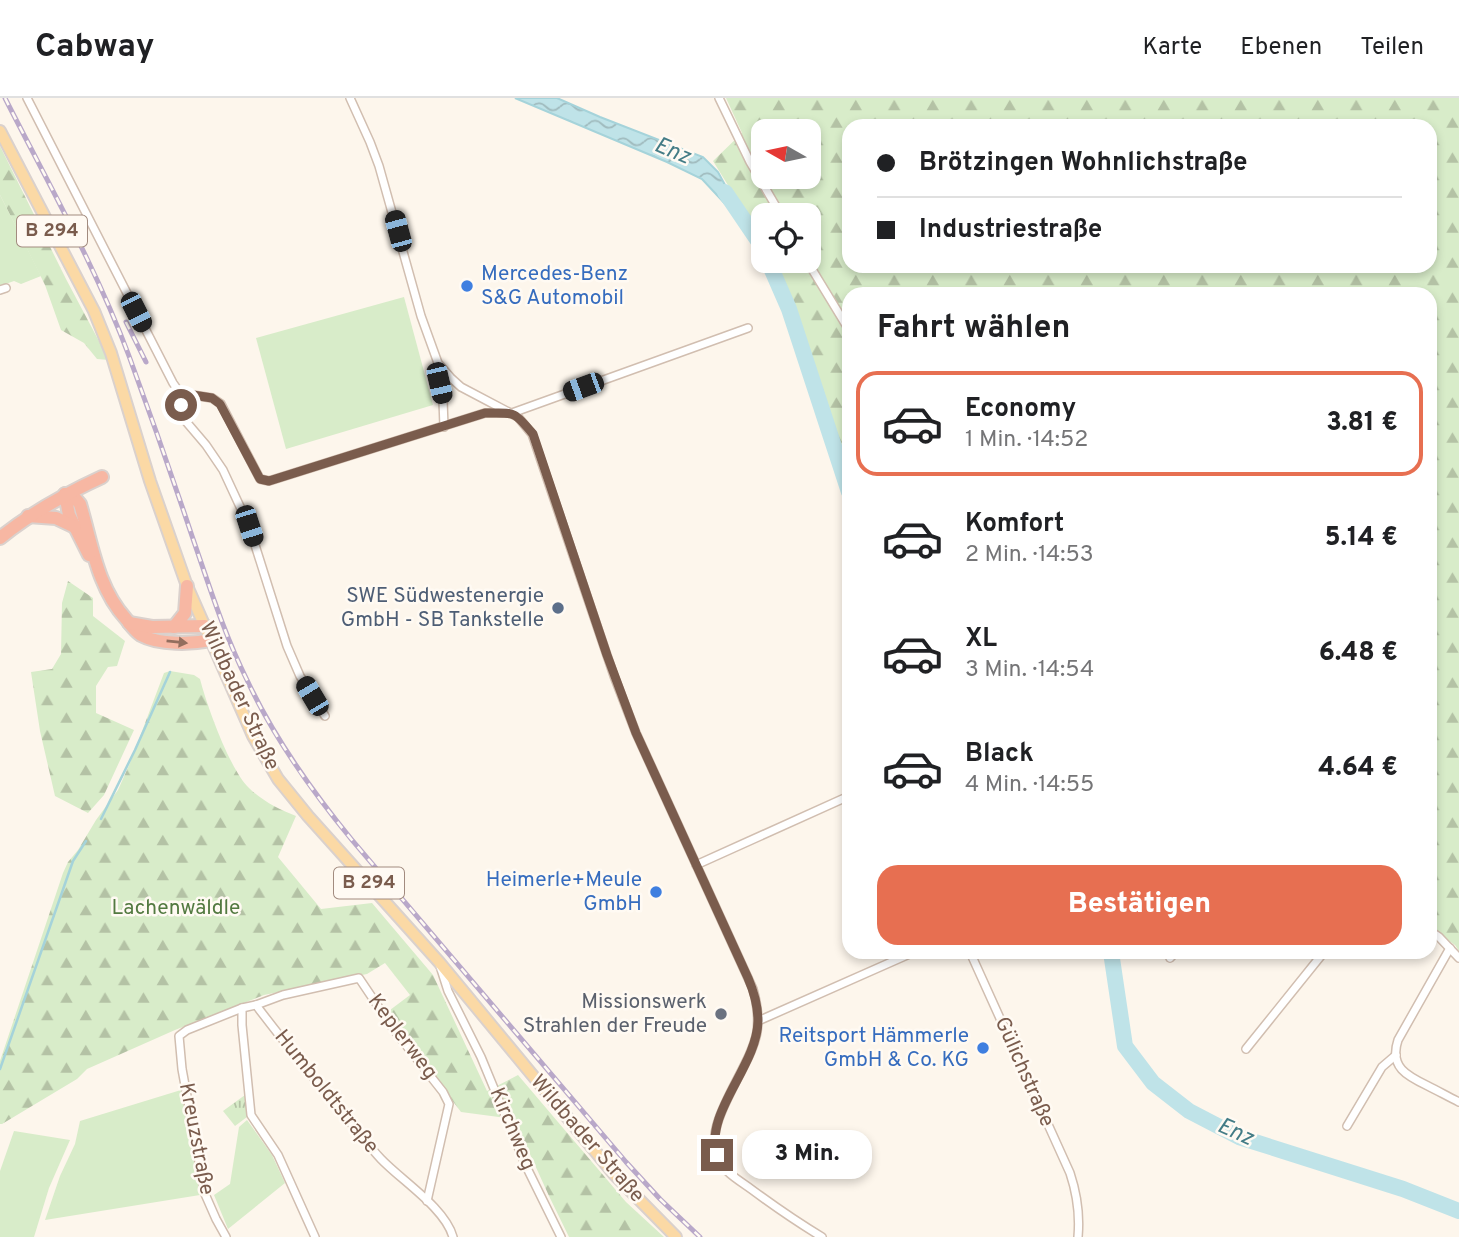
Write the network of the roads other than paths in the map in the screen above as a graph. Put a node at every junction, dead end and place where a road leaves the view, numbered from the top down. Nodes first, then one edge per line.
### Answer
1 (27, 98) edge
2 (350, 98) edge
3 (719, 98) edge
4 (0, 131) edge
5 (774, 203) edge
6 (814, 273) edge
7 (842, 318) edge
8 (748, 328) dead end
9 (442, 368) junction
10 (180, 393) junction
11 (512, 413) junction
12 (444, 427) junction
13 (102, 477) dead end
14 (65, 494) junction
15 (28, 516) junction
16 (75, 527) junction
17 (0, 538) edge
18 (97, 568) junction
19 (187, 586) junction
20 (129, 623) junction
21 (205, 626) junction
22 (174, 627) junction
23 (211, 640) junction
24 (325, 716) dead end
25 (842, 799) edge
26 (696, 865) junction
27 (1437, 936) edge
28 (1450, 948) junction
29 (1459, 958) edge
30 (898, 959) edge
31 (973, 959) edge
32 (1318, 959) edge
33 (439, 962) junction
34 (472, 1003) junction
35 (256, 1005) junction
36 (242, 1008) junction
37 (464, 1021) junction
38 (758, 1021) junction
39 (1246, 1049) dead end
40 (1396, 1055) junction
41 (1459, 1102) edge
42 (1347, 1126) dead end
43 (427, 1201) junction
44 (226, 1237) edge
45 (314, 1237) edge
46 (453, 1237) edge
47 (561, 1237) edge
48 (676, 1237) edge
49 (822, 1237) edge
50 (1078, 1237) edge

1 - 10 street
2 - 9 street
3 - 5 street
4 - 19 main road, Wildbader Straße / B 294
6 - 7 street
8 - 11 street
9 - 11 street
9 - 12 street
10 - 12 street
10 - 24 street
11 - 12 street
11 - 26 street
13 - 14 highway
14 - 15 highway
14 - 16 highway
14 - 18 highway
15 - 16 highway
15 - 17 highway
16 - 18 highway
18 - 20 highway
19 - 21 main road, Wildbader Straße / B 294
19 - 22 highway
20 - 22 highway
20 -> 23 highway
21 - 22 highway
21 - 23 main road, Wildbader Straße / B 294
23 - 33 main road, Wildbader Straße / B 294
25 - 26 street
26 - 38 street
27 - 28 street
28 - 29 street
28 - 40 street
30 - 38 street
31 - 50 street, Gülichstraße
32 - 39 street
33 - 34 main road, Wildbader Straße / B 294
33 - 37 street, Kirchweg
34 - 37 street
34 - 48 main road, Wildbader Straße / B 294
35 - 36 street
35 - 43 street, Humboldtstraße
35 - 43 street, Keplerweg
36 - 44 street, Kreuzstraße
36 - 45 street
37 - 47 street, Kirchweg
38 - 49 street
40 - 41 street
40 - 42 street
43 - 46 street, Humboldtstraße

